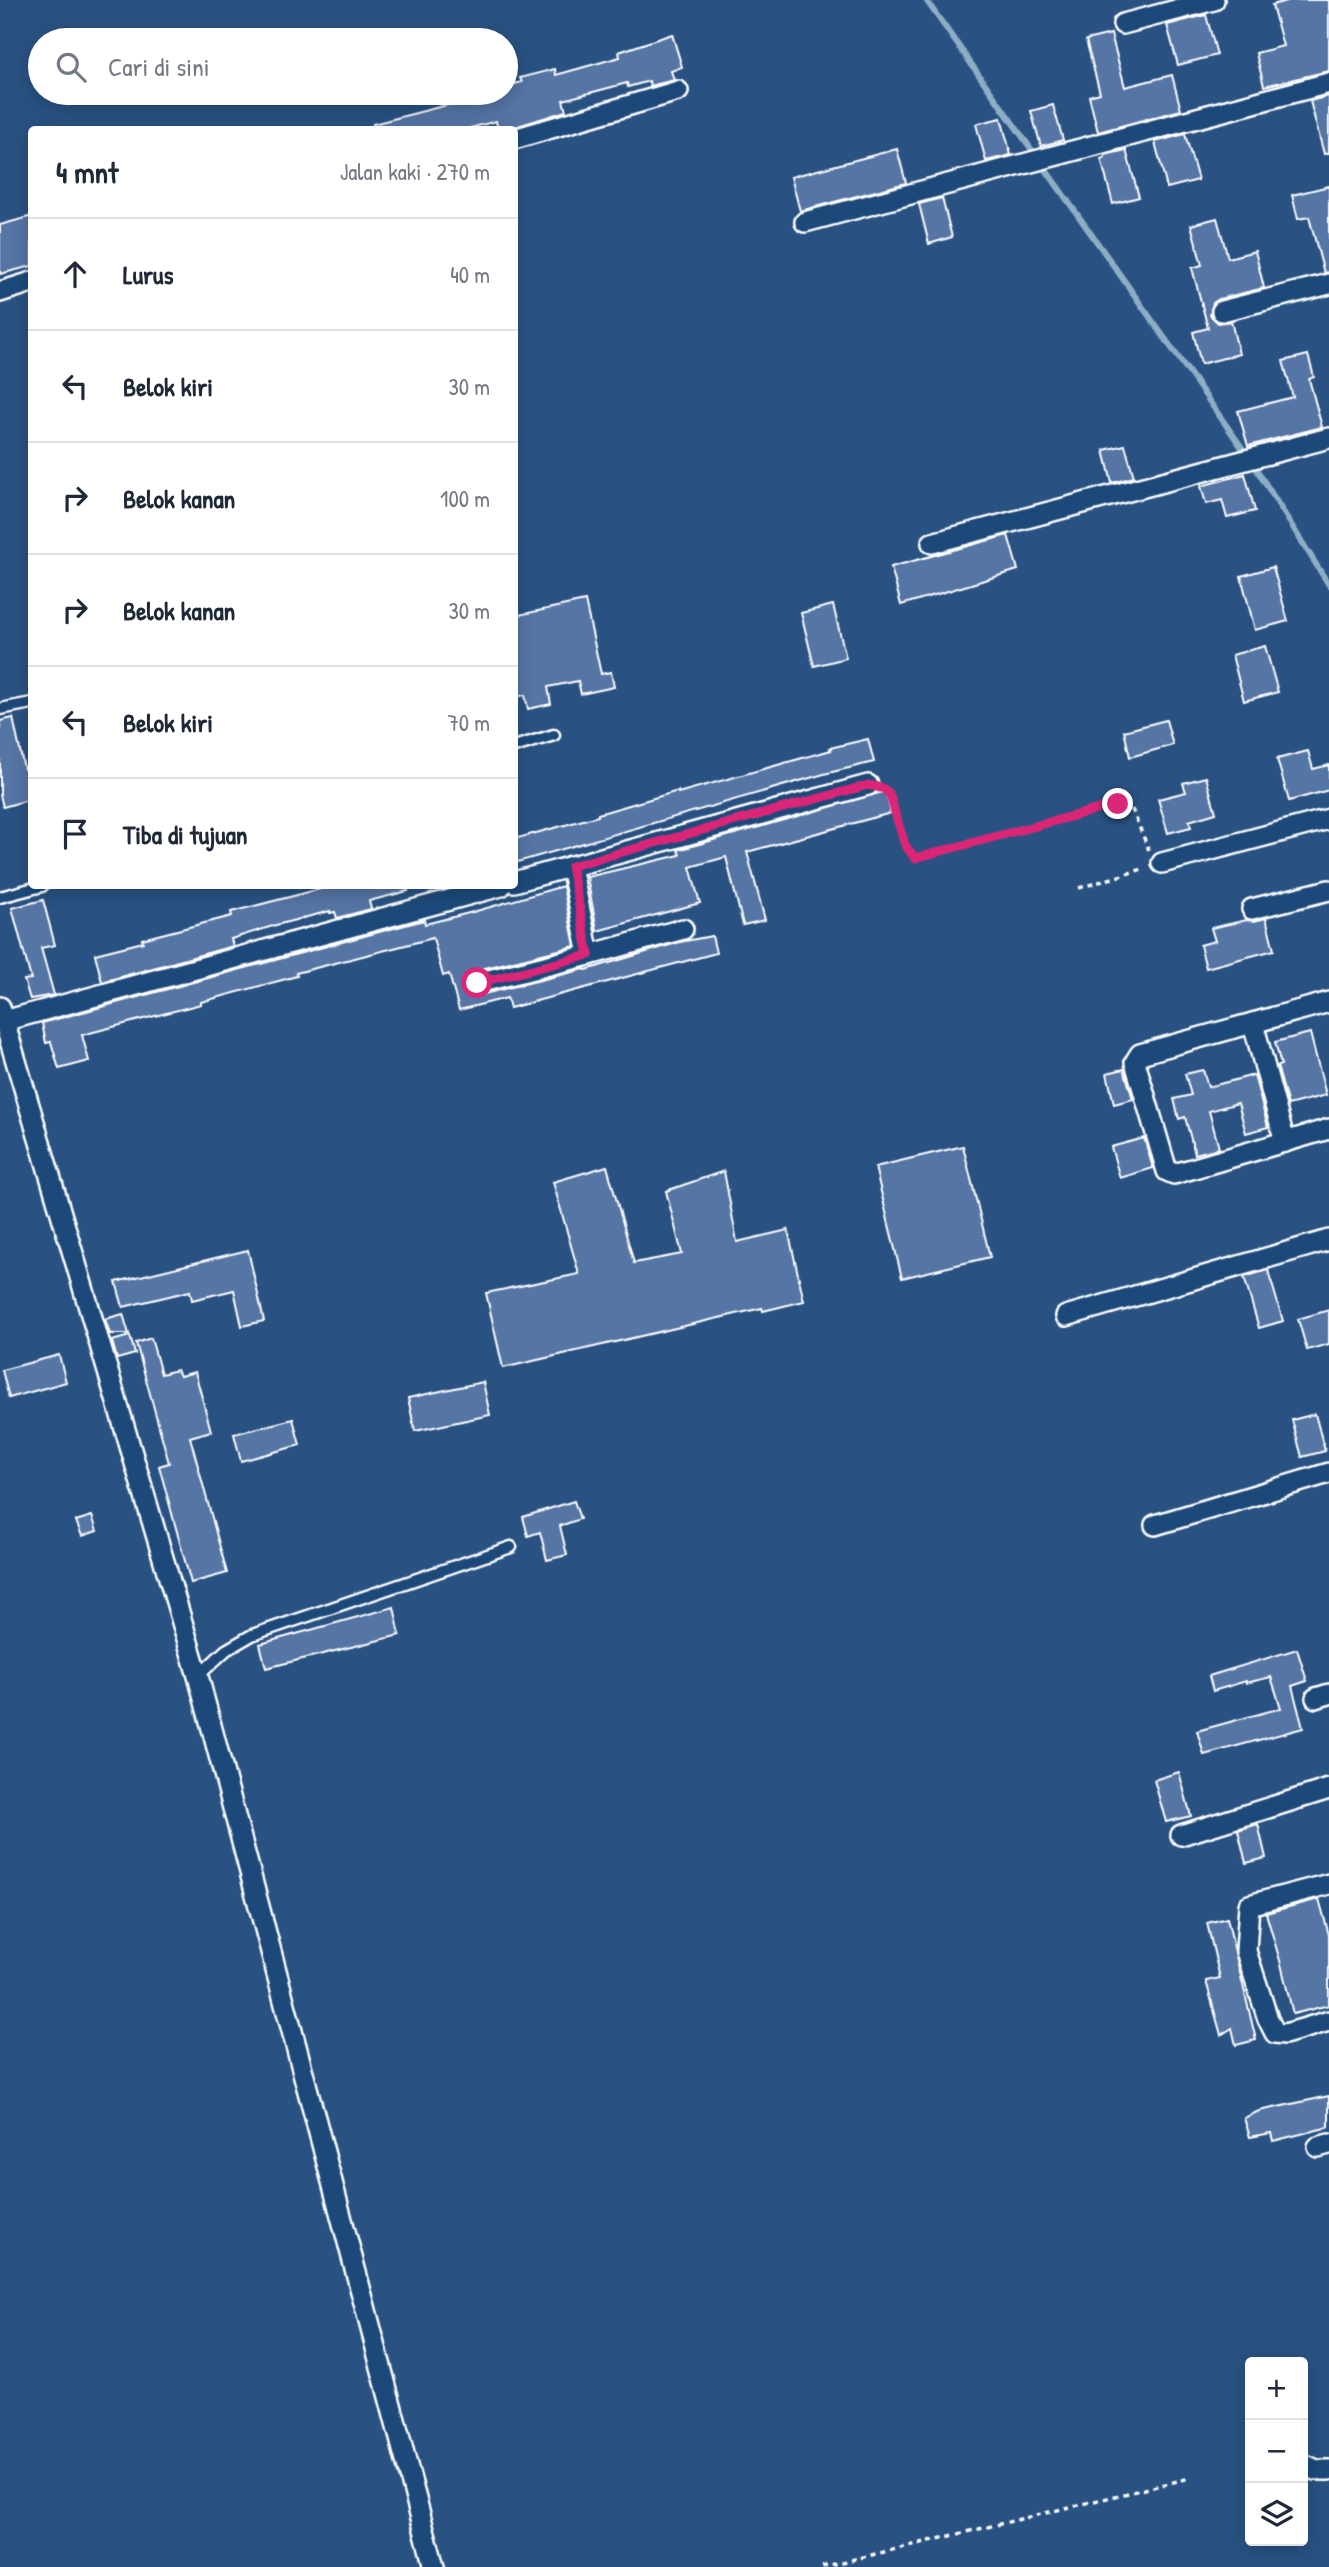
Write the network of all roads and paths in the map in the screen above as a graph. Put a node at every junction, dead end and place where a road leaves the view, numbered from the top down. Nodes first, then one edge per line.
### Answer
1 (1214, 0) edge
2 (1123, 24) dead end
3 (1329, 83) edge
4 (678, 90) dead end
5 (518, 138) edge
6 (805, 222) dead end
7 (28, 283) edge
8 (1329, 284) edge
9 (0, 292) edge
10 (1222, 311) dead end
11 (1329, 438) edge
12 (932, 543) dead end
13 (28, 704) edge
14 (0, 709) edge
15 (554, 735) dead end
16 (518, 746) edge
17 (868, 785) joint
18 (1329, 820) edge
19 (1162, 863) junction
20 (571, 866) junction
21 (518, 881) edge
22 (1079, 888) dead end
23 (31, 889) edge
24 (489, 889) edge
25 (1329, 890) edge
26 (0, 897) edge
27 (1252, 909) dead end
28 (683, 929) dead end
29 (589, 955) junction
30 (477, 983) dead end
31 (1329, 1002) edge
32 (2, 1014) edge
33 (1253, 1024) junction
34 (1329, 1129) edge
35 (1285, 1142) junction
36 (1329, 1240) edge
37 (1066, 1315) dead end
38 (1329, 1473) edge
39 (1155, 1525) dead end
40 (511, 1547) dead end
41 (198, 1676) junction
42 (1329, 1789) edge
43 (1181, 1835) dead end
44 (1329, 1885) edge
45 (1329, 2021) edge
46 (1308, 2466) edge
47 (1329, 2470) edge
48 (1190, 2478) dead end
49 (434, 2567) edge
50 (822, 2567) edge

1 - 2 street
3 - 6 street
4 - 5 street
7 - 9 street
8 - 10 street
11 - 12 street
13 - 14 lane
15 - 16 lane
17 - 19 path
17 - 20 street
18 - 19 street
19 - 22 path
20 - 21 street
20 - 29 street
23 - 26 lane
24 - 32 street
25 - 27 street
28 - 29 street
29 - 30 street
31 - 33 street
32 - 41 street
33 - 35 street
33 - 35 street
34 - 35 street
36 - 37 street
38 - 39 street
40 - 41 lane
41 - 49 street
42 - 43 street
44 - 45 street
46 - 47 street
48 - 50 path

